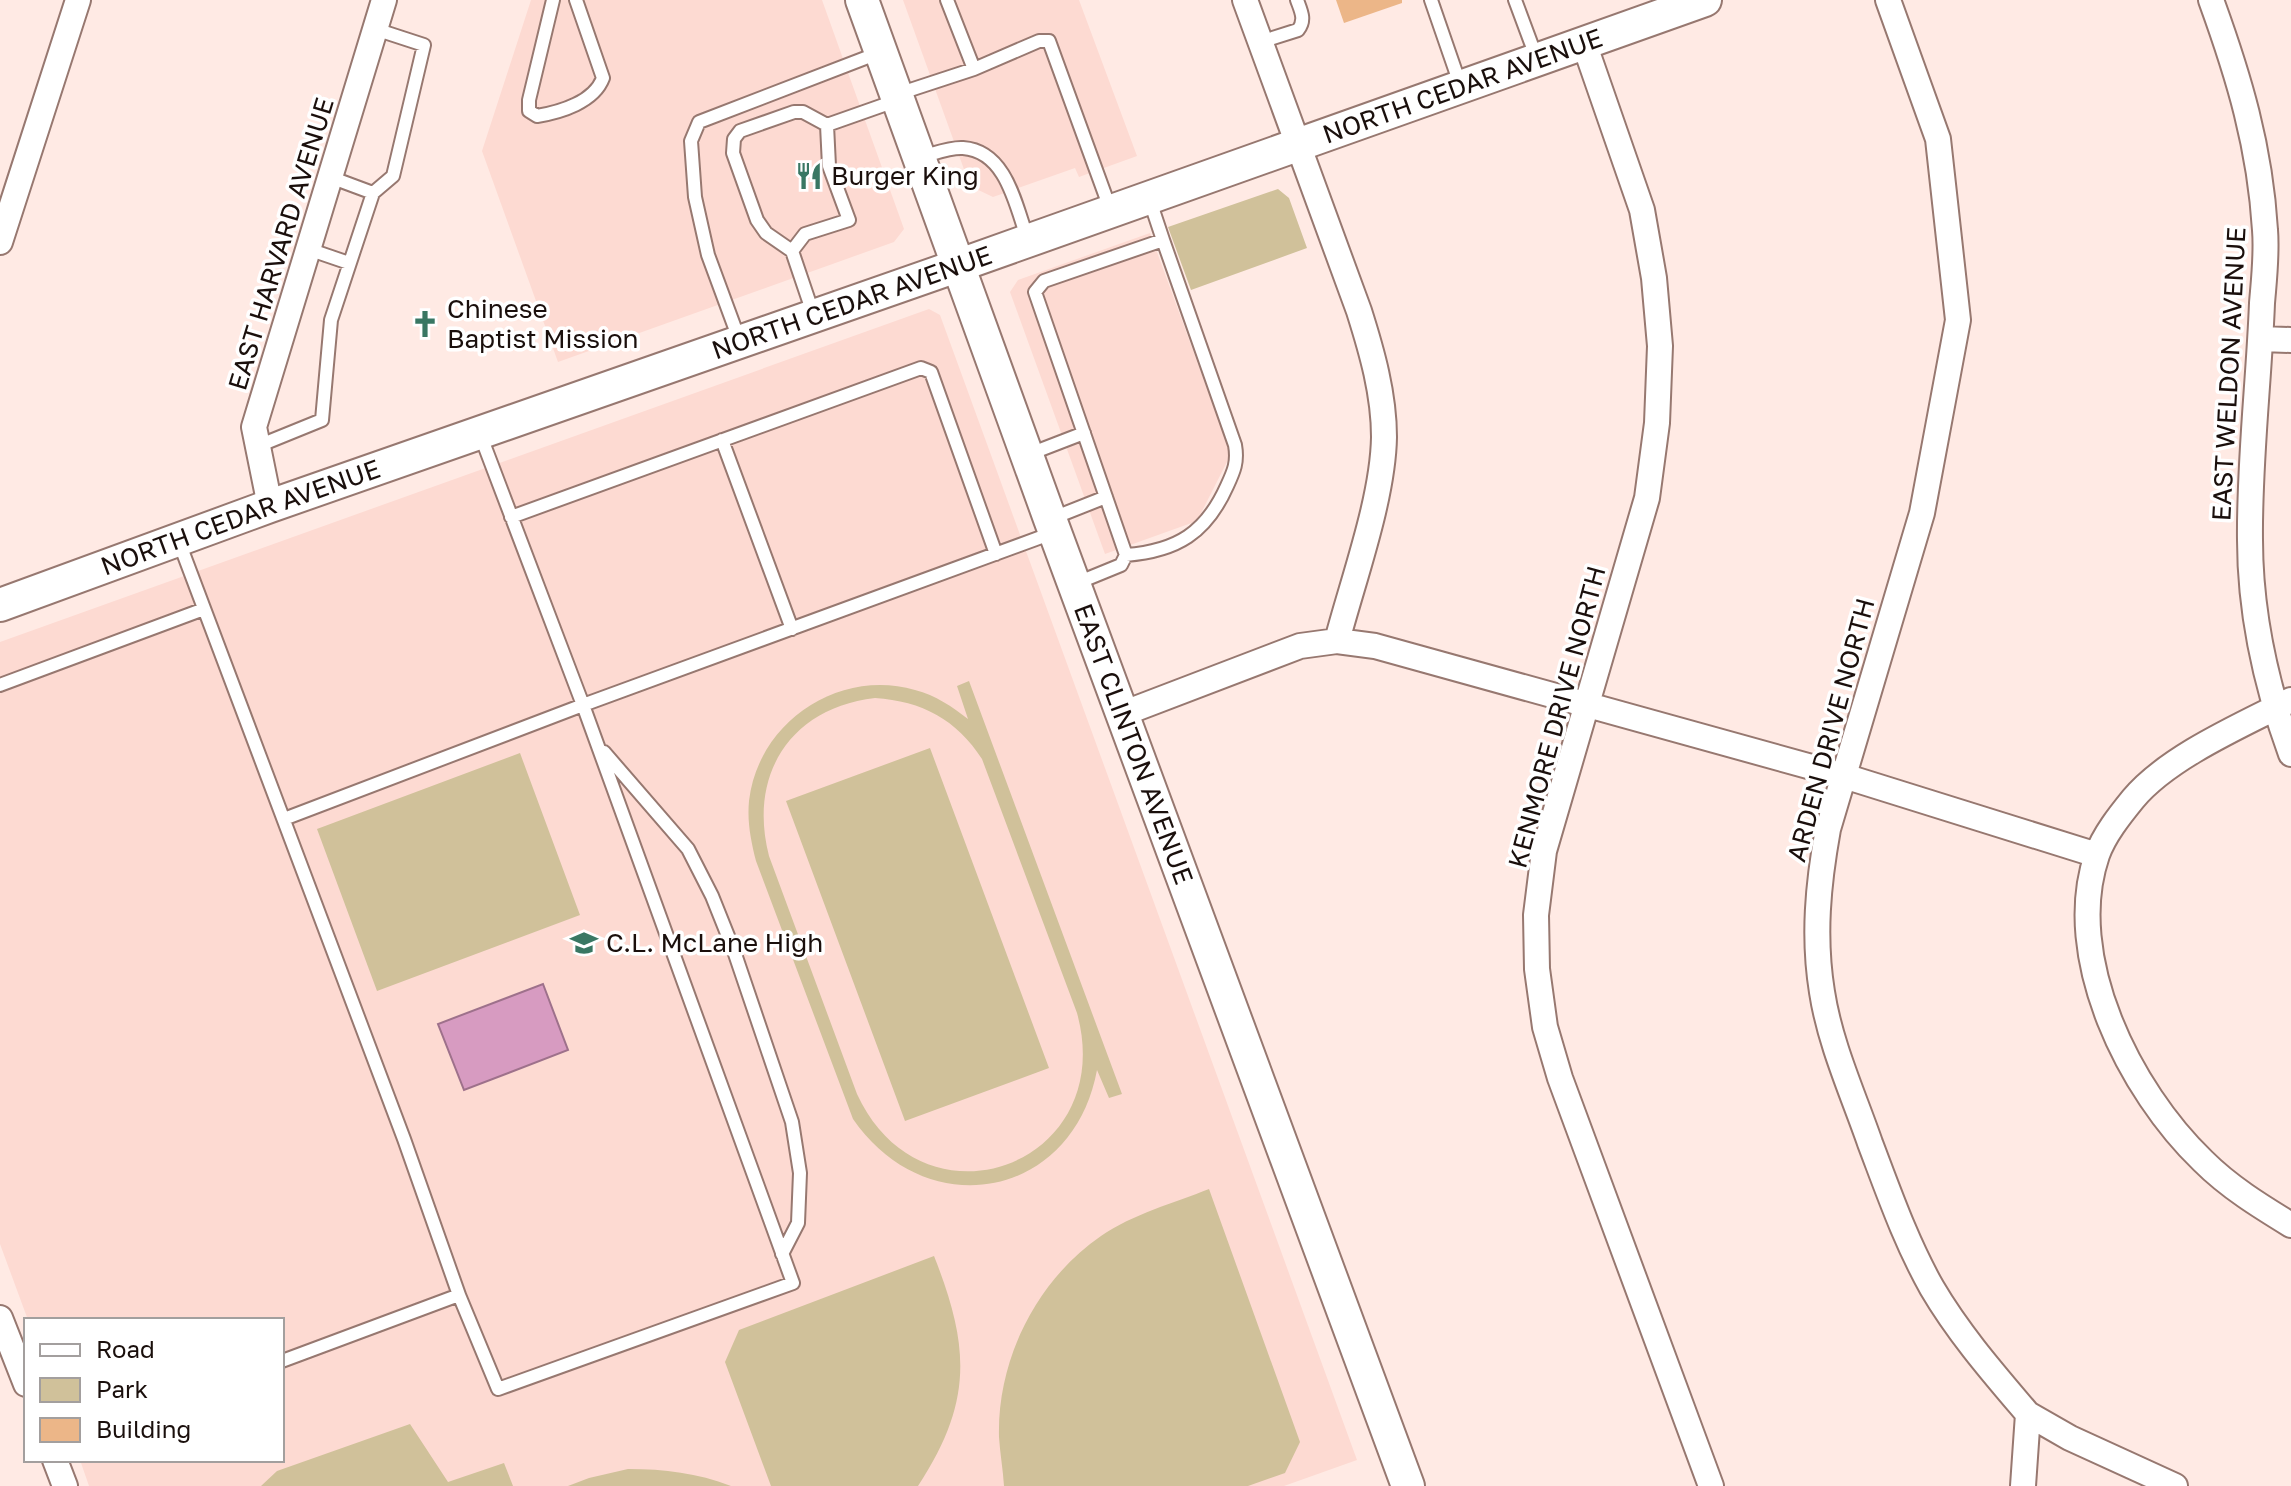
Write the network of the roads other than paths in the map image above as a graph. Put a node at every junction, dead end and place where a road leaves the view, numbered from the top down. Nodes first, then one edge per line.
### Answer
1 (78, 0) edge
2 (384, 0) edge
3 (553, 0) edge
4 (576, 0) edge
5 (862, 0) edge
6 (947, 0) edge
7 (1245, 0) edge
8 (1297, 0) edge
9 (1431, 0) edge
10 (1515, 0) edge
11 (1888, 0) edge
12 (2211, 0) edge
13 (1687, 3) edge
14 (375, 29) junction
15 (1260, 42) junction
16 (1584, 43) junction
17 (881, 52) junction
18 (1537, 59) junction
19 (974, 69) junction
20 (1461, 87) junction
21 (898, 100) junction
22 (827, 125) junction
23 (1297, 143) junction
24 (918, 158) junction
25 (330, 177) junction
26 (373, 193) junction
27 (1148, 197) junction
28 (1111, 211) junction
29 (1028, 240) junction
30 (1163, 240) junction
31 (0, 242) edge
32 (308, 249) junction
33 (792, 251) junction
34 (349, 263) junction
35 (957, 266) junction
36 (814, 316) junction
37 (2261, 339) junction
38 (2291, 340) edge
39 (740, 342) junction
40 (479, 432) junction
41 (1084, 433) junction
42 (722, 440) junction
43 (258, 446) junction
44 (1026, 455) junction
45 (1106, 497) junction
46 (270, 506) junction
47 (511, 517) junction
48 (1052, 526) junction
49 (178, 539) junction
50 (996, 554) junction
51 (1126, 555) junction
52 (1074, 585) junction
53 (0, 605) edge
54 (204, 609) junction
55 (792, 629) junction
56 (1337, 641) junction
57 (0, 685) edge
58 (2283, 704) edge
59 (583, 705) junction
60 (1585, 705) junction
61 (1122, 714) junction
62 (597, 745) junction
63 (2291, 754) edge
64 (1844, 776) junction
65 (284, 819) junction
66 (2097, 855) junction
67 (2291, 1225) edge
68 (782, 1254) junction
69 (459, 1295) junction
70 (0, 1318) edge
71 (284, 1360) edge
72 (24, 1379) edge
73 (2028, 1414) junction
74 (56, 1462) edge
75 (65, 1486) edge
76 (1408, 1486) edge
77 (1711, 1486) edge
78 (2023, 1486) edge
79 (2175, 1486) edge

1 - 31 street
2 - 14 street, EAST HARVARD AVENUE
3 - 4 lane
5 - 17 main road, EAST CLINTON AVENUE
6 - 19 lane
7 - 15 street
8 - 15 lane
9 - 20 lane
10 - 18 lane
11 - 64 street, ARDEN DRIVE NORTH
12 - 37 street, EAST WELDON AVENUE
13 - 16 main road, NORTH CEDAR AVENUE
14 - 25 street, EAST HARVARD AVENUE
14 - 26 lane
15 - 23 street
16 - 18 main road, NORTH CEDAR AVENUE
16 - 60 street, KENMORE DRIVE NORTH
17 - 21 main road, EAST CLINTON AVENUE
17 - 39 lane
18 - 20 main road, NORTH CEDAR AVENUE
19 - 21 lane
19 - 28 lane
20 - 23 main road, NORTH CEDAR AVENUE
21 - 22 lane
21 - 24 main road, EAST CLINTON AVENUE
22 - 33 lane
22 - 33 lane
23 - 27 main road, NORTH CEDAR AVENUE
23 - 56 street
24 - 29 lane
24 - 35 main road, EAST CLINTON AVENUE
25 - 26 lane
25 - 32 street, EAST HARVARD AVENUE
26 - 34 lane
27 - 28 main road, NORTH CEDAR AVENUE
27 - 30 lane
28 - 29 main road, NORTH CEDAR AVENUE
29 - 35 main road, NORTH CEDAR AVENUE
30 - 41 lane
30 - 51 lane
32 - 34 lane
32 - 43 street, EAST HARVARD AVENUE
33 - 36 lane
34 - 43 lane
35 - 36 main road, NORTH CEDAR AVENUE
35 - 44 main road, EAST CLINTON AVENUE
36 - 39 main road, NORTH CEDAR AVENUE
37 - 38 street
37 - 58 street, EAST WELDON AVENUE
39 - 40 main road, NORTH CEDAR AVENUE
40 - 46 main road, NORTH CEDAR AVENUE
40 - 47 lane
41 - 44 lane
41 - 45 lane
42 - 47 lane
42 - 50 lane
42 - 55 lane
43 - 46 street, EAST HARVARD AVENUE
44 - 48 main road, EAST CLINTON AVENUE
45 - 48 lane
45 - 51 lane
46 - 49 main road, NORTH CEDAR AVENUE
47 - 59 lane
48 - 50 lane
48 - 52 main road, EAST CLINTON AVENUE
49 - 53 main road, NORTH CEDAR AVENUE
49 - 54 lane
50 - 55 lane
51 - 52 lane
52 - 61 main road, EAST CLINTON AVENUE
54 - 57 lane
54 - 65 lane
55 - 59 lane
56 - 60 street
56 - 61 street
58 - 63 street, EAST WELDON AVENUE
58 - 66 street
59 - 62 lane
59 - 65 lane
60 - 64 street
60 - 77 street, KENMORE DRIVE NORTH
61 - 76 main road, EAST CLINTON AVENUE
62 - 68 lane
62 - 68 lane
64 - 66 street
64 - 73 street, ARDEN DRIVE NORTH
65 - 69 lane
66 - 67 street
68 - 69 lane
69 - 71 lane
70 - 72 street
73 - 78 street
73 - 79 street
74 - 75 street

